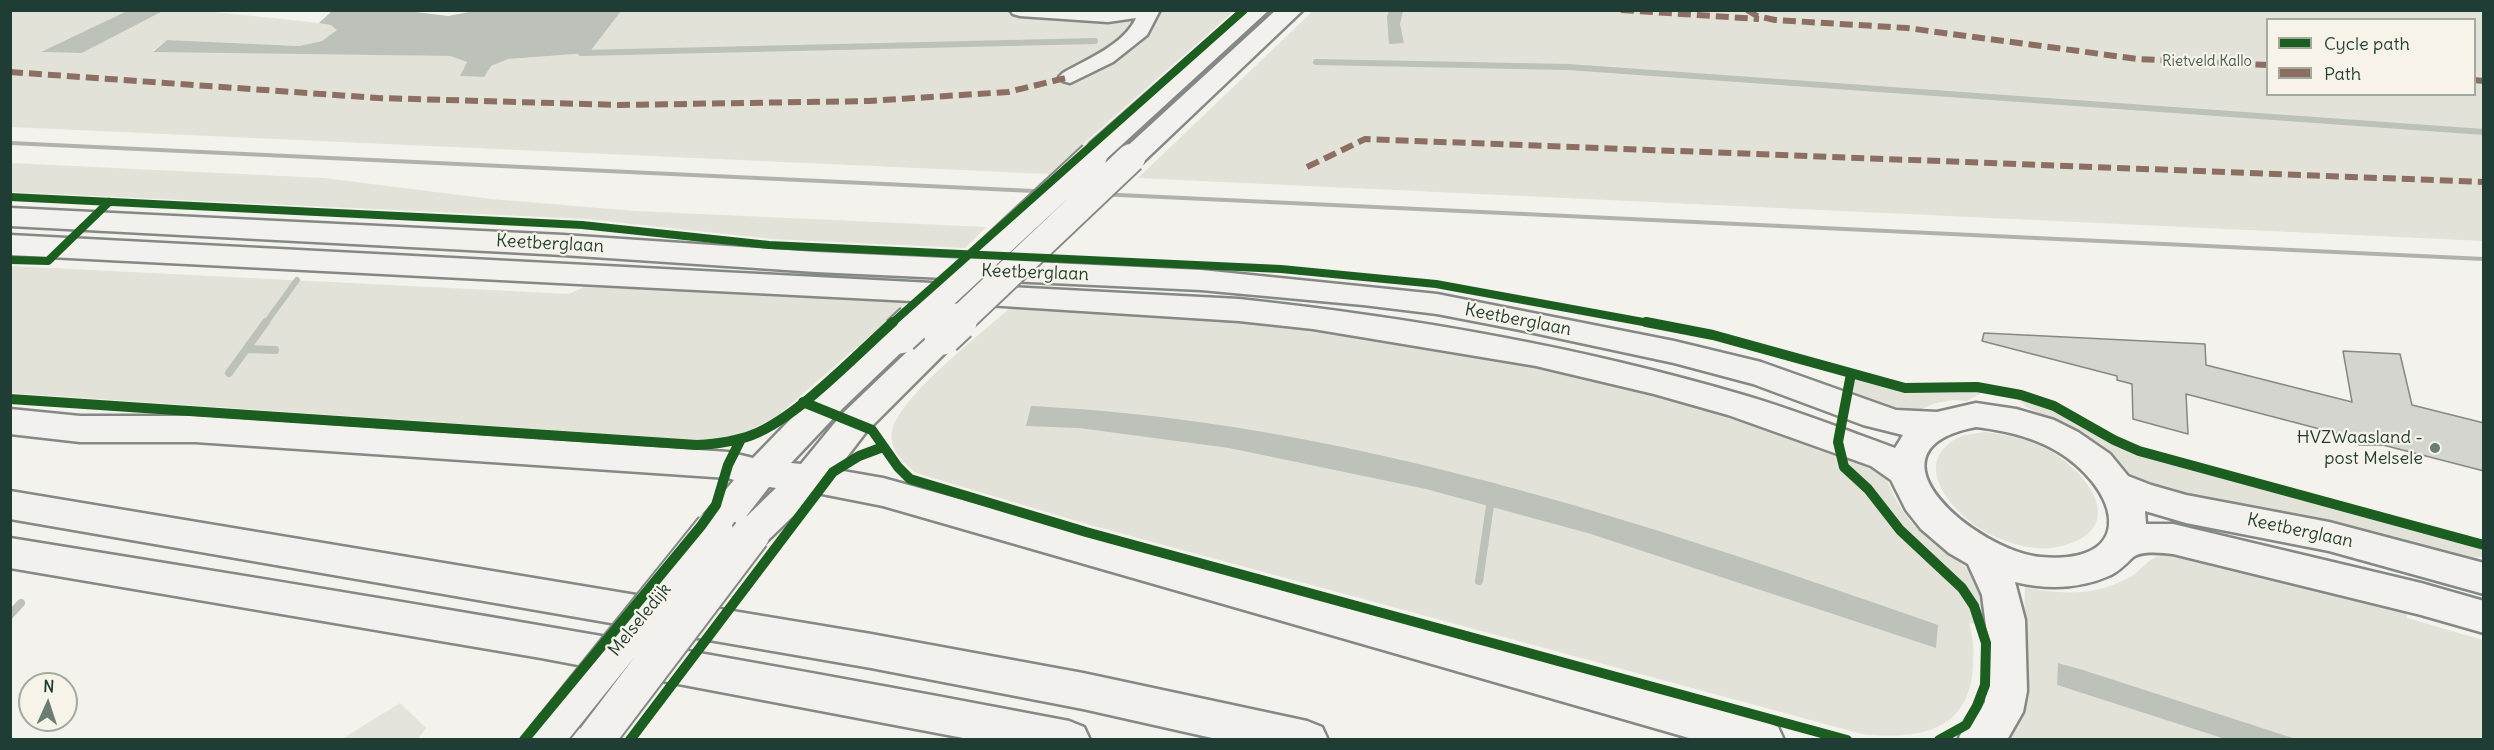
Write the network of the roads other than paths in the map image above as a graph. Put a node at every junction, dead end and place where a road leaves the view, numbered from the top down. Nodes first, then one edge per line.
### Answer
1 (1020, 10) edge
2 (1257, 10) edge
3 (1292, 10) edge
4 (1149, 11) edge
5 (1070, 76) dead end
6 (10, 217) edge
7 (10, 245) edge
8 (10, 422) edge
9 (1936, 424) junction
10 (835, 447) junction
11 (760, 473) junction
12 (810, 478) junction
13 (1910, 480) junction
14 (2116, 486) junction
15 (883, 492) junction
16 (10, 505) edge
17 (733, 532) junction
18 (2122, 546) junction
19 (10, 553) edge
20 (1982, 554) junction
21 (2484, 579) edge
22 (2484, 617) edge
23 (544, 740) edge
24 (595, 740) edge
25 (1070, 740) edge
26 (1307, 740) edge
27 (1763, 740) edge
28 (1979, 740) edge

1 - 4 street
2 - 11 main road, bridge
3 - 10 main road, Melseledijk, bridge
4 - 5 street
6 - 9 main road, Keetberglaan
7 - 13 main road, Keetberglaan
8 - 11 main road
9 - 13 main road
9 - 14 main road
10 - 12 main road, Melseledijk
10 - 15 main road
11 - 12 main road
11 - 17 main road
12 - 15 main road
12 - 17 main road, Melseledijk
13 - 20 main road
14 - 18 main road
14 - 21 main road, Keetberglaan
15 - 27 main road
16 - 26 main road
17 - 23 main road, Melseledijk, bridge
17 - 24 main road, Melseledijk, bridge
18 - 20 main road
18 - 22 main road, Keetberglaan
19 - 25 main road
20 - 28 main road

